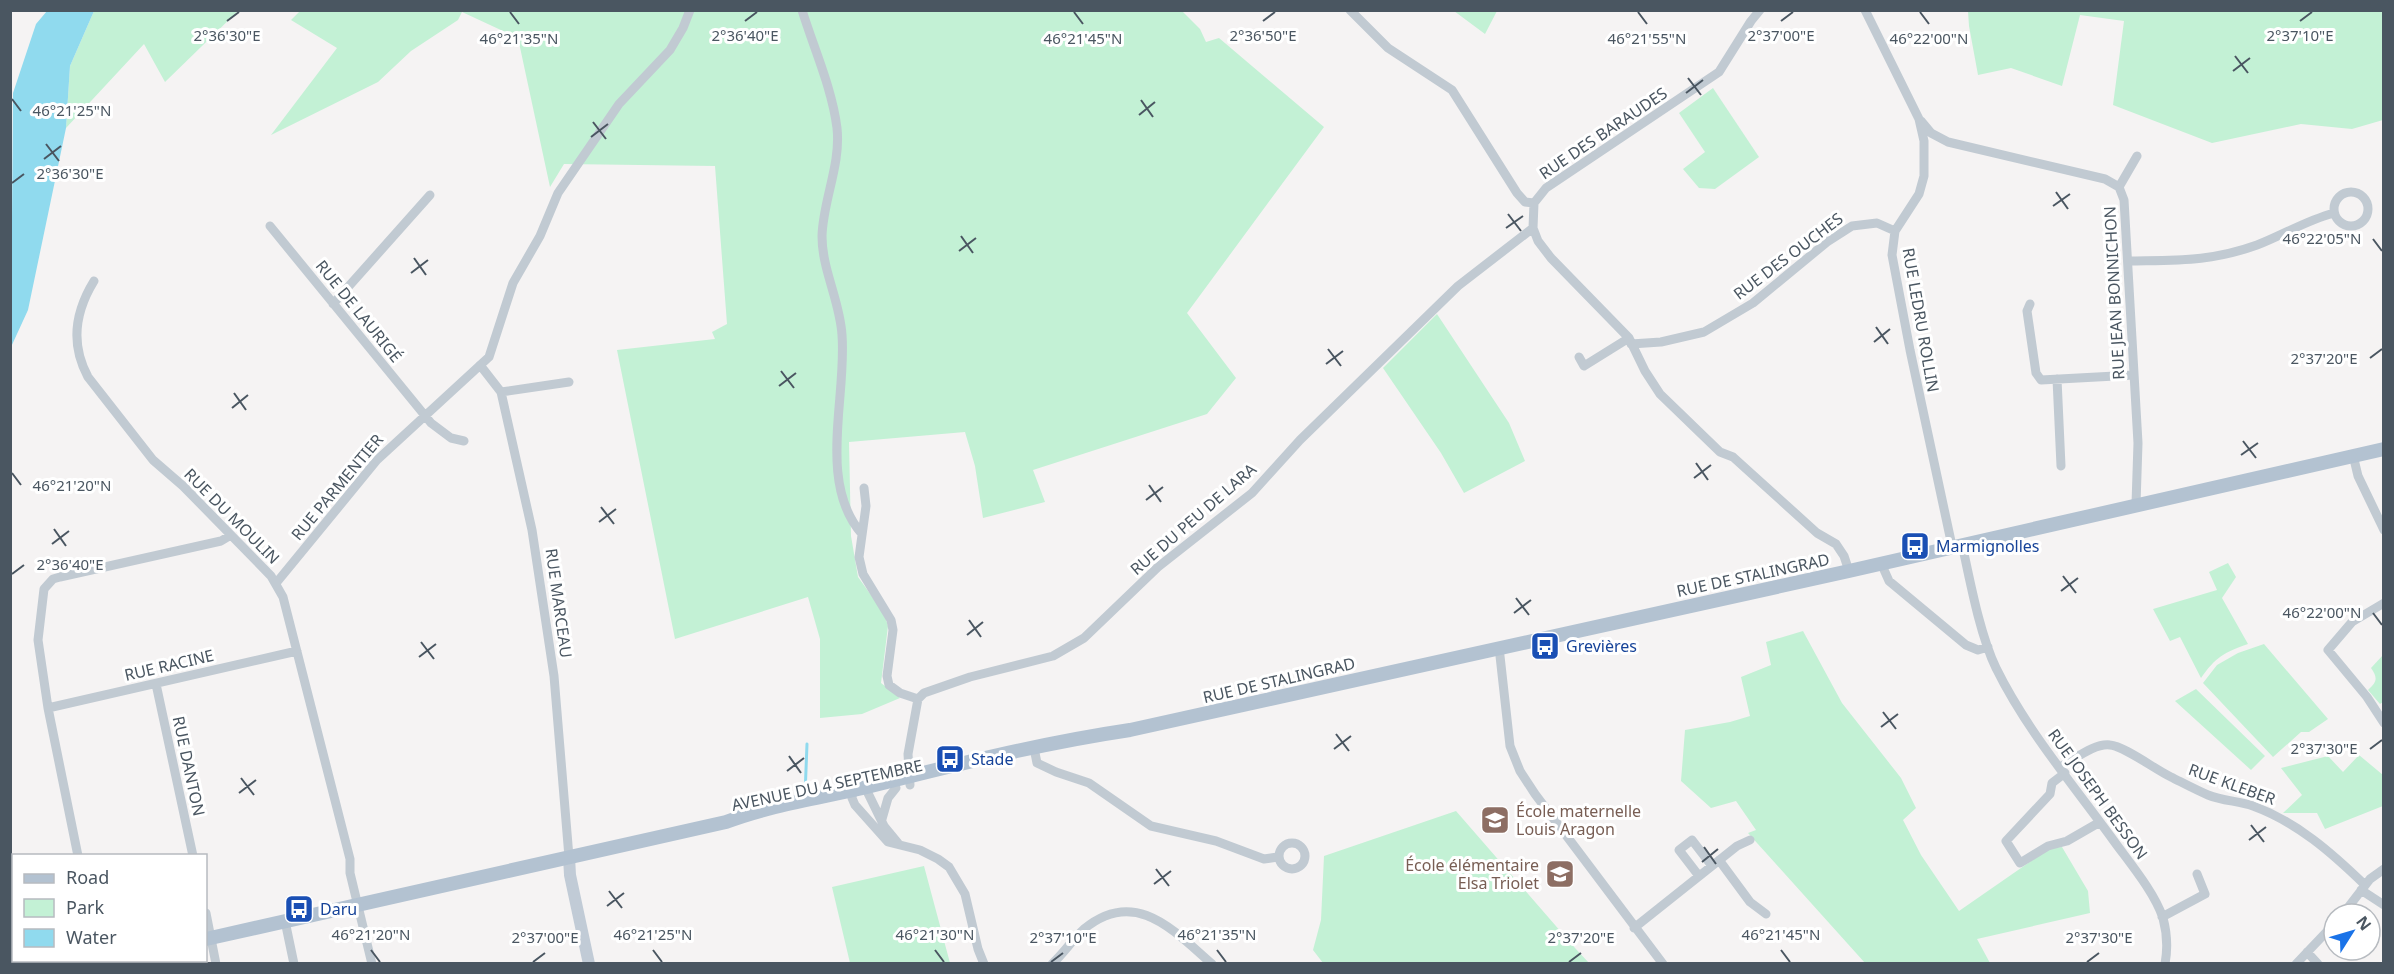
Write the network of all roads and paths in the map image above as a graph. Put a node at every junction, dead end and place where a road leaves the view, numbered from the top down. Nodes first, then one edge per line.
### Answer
1 (690, 10) edge
2 (802, 10) edge
3 (1350, 10) edge
4 (1761, 10) edge
5 (1865, 10) edge
6 (1919, 119) junction
7 (2137, 156) dead end
8 (2119, 188) junction
9 (430, 195) dead end
10 (1534, 203) junction
11 (2334, 213) dead end
12 (270, 226) dead end
13 (1533, 228) junction
14 (1895, 231) junction
15 (2128, 261) junction
16 (94, 281) dead end
17 (333, 304) junction
18 (2030, 304) dead end
19 (1630, 341) junction
20 (1580, 357) dead end
21 (480, 365) junction
22 (2134, 375) junction
23 (2056, 380) junction
24 (569, 382) dead end
25 (501, 392) junction
26 (424, 415) junction
27 (464, 441) dead end
28 (2384, 449) edge
29 (2353, 456) junction
30 (2061, 466) dead end
31 (864, 488) dead end
32 (2136, 504) junction
33 (2384, 530) edge
34 (862, 534) junction
35 (231, 535) junction
36 (1957, 545) junction
37 (1881, 563) junction
38 (1849, 571) junction
39 (277, 582) junction
40 (2384, 603) edge
41 (1499, 647) junction
42 (1988, 647) junction
43 (297, 651) junction
44 (156, 684) junction
45 (918, 699) junction
46 (48, 708) junction
47 (2384, 723) edge
48 (1034, 752) junction
49 (2062, 770) junction
50 (905, 783) junction
51 (860, 792) junction
52 (882, 819) junction
53 (2100, 822) junction
54 (1750, 840) dead end
55 (898, 843) junction
56 (78, 854) edge
57 (193, 854) edge
58 (569, 856) junction
59 (1278, 857) dead end
60 (1715, 863) junction
61 (2384, 869) edge
62 (2198, 874) dead end
63 (1698, 876) junction
64 (2363, 888) junction
65 (2352, 902) edge
66 (359, 904) junction
67 (2384, 905) edge
68 (1766, 914) dead end
69 (2163, 917) junction
70 (285, 921) junction
71 (1634, 928) junction
72 (2322, 936) edge
73 (208, 938) edge
74 (2307, 952) junction
75 (1055, 962) edge
76 (216, 963) edge
77 (294, 963) edge
78 (372, 963) edge
79 (589, 963) edge
80 (984, 963) edge
81 (1212, 963) edge
82 (1663, 963) edge
83 (2165, 963) edge
84 (2296, 963) edge
85 (2318, 963) edge

1 - 21 street, RUE PARMENTIER
2 - 34 street
3 - 10 street
4 - 10 street, RUE DES BARAUDES
5 - 6 street, RUE LEDRU ROLLIN
6 - 8 street, RUE JEAN BONNICHON
6 - 14 street, RUE LEDRU ROLLIN
7 - 8 street
8 - 15 street, RUE JEAN BONNICHON
9 - 17 street
10 - 13 street
11 - 15 street
12 - 17 street, RUE DE LAURIGÉ
13 - 19 street
13 - 45 street, RUE DU PEU DE LARA
14 - 19 street, RUE DES OUCHES
14 - 36 street, RUE LEDRU ROLLIN
15 - 22 street, RUE JEAN BONNICHON
16 - 35 street, RUE DU MOULIN
17 - 26 street, RUE DE LAURIGÉ
18 - 23 street
19 - 20 street
19 - 38 street
21 - 25 street, RUE MARCEAU
21 - 26 street, RUE PARMENTIER
22 - 23 street
22 - 32 street, RUE JEAN BONNICHON
23 - 30 street
24 - 25 street
25 - 58 street, RUE MARCEAU
26 - 27 street
26 - 39 street, RUE PARMENTIER
28 - 29 main road, RUE DE STALINGRAD
29 - 32 main road, RUE DE STALINGRAD
29 - 33 street
31 - 34 street
32 - 36 main road, RUE DE STALINGRAD
34 - 45 street
35 - 39 street, RUE DU MOULIN
35 - 46 street
36 - 37 main road, RUE DE STALINGRAD
36 - 42 street, RUE LEDRU ROLLIN
37 - 38 main road, RUE DE STALINGRAD
37 - 42 street
38 - 41 main road, RUE DE STALINGRAD
39 - 43 street, RUE DU MOULIN
40 - 47 street
41 - 48 main road, RUE DE STALINGRAD
41 - 71 street
42 - 49 street, RUE JOSEPH BESSON
43 - 44 street, RUE RACINE
43 - 66 street, RUE DU MOULIN
44 - 46 street, RUE RACINE
44 - 57 street, RUE DANTON
45 - 50 street
46 - 56 street
48 - 50 main road, AVENUE DU 4 SEPTEMBRE
48 - 59 street
49 - 53 street, RUE JOSEPH BESSON
49 - 53 street
49 - 64 street, RUE KLEBER
50 - 51 main road, AVENUE DU 4 SEPTEMBRE
50 - 52 street
51 - 52 street
51 - 55 street
51 - 58 main road, AVENUE DU 4 SEPTEMBRE
52 - 55 street
53 - 69 street, RUE JOSEPH BESSON
54 - 60 street
55 - 80 street
58 - 66 main road
58 - 79 street
60 - 63 street
60 - 63 street
60 - 68 street
61 - 64 street
62 - 69 street
63 - 71 street
64 - 65 street
64 - 67 street
66 - 70 main road
66 - 78 street, RUE DU MOULIN
69 - 83 street, RUE JOSEPH BESSON
70 - 73 main road
70 - 77 street
71 - 82 street
72 - 74 street
73 - 76 street
74 - 84 street
74 - 85 street
75 - 81 street

